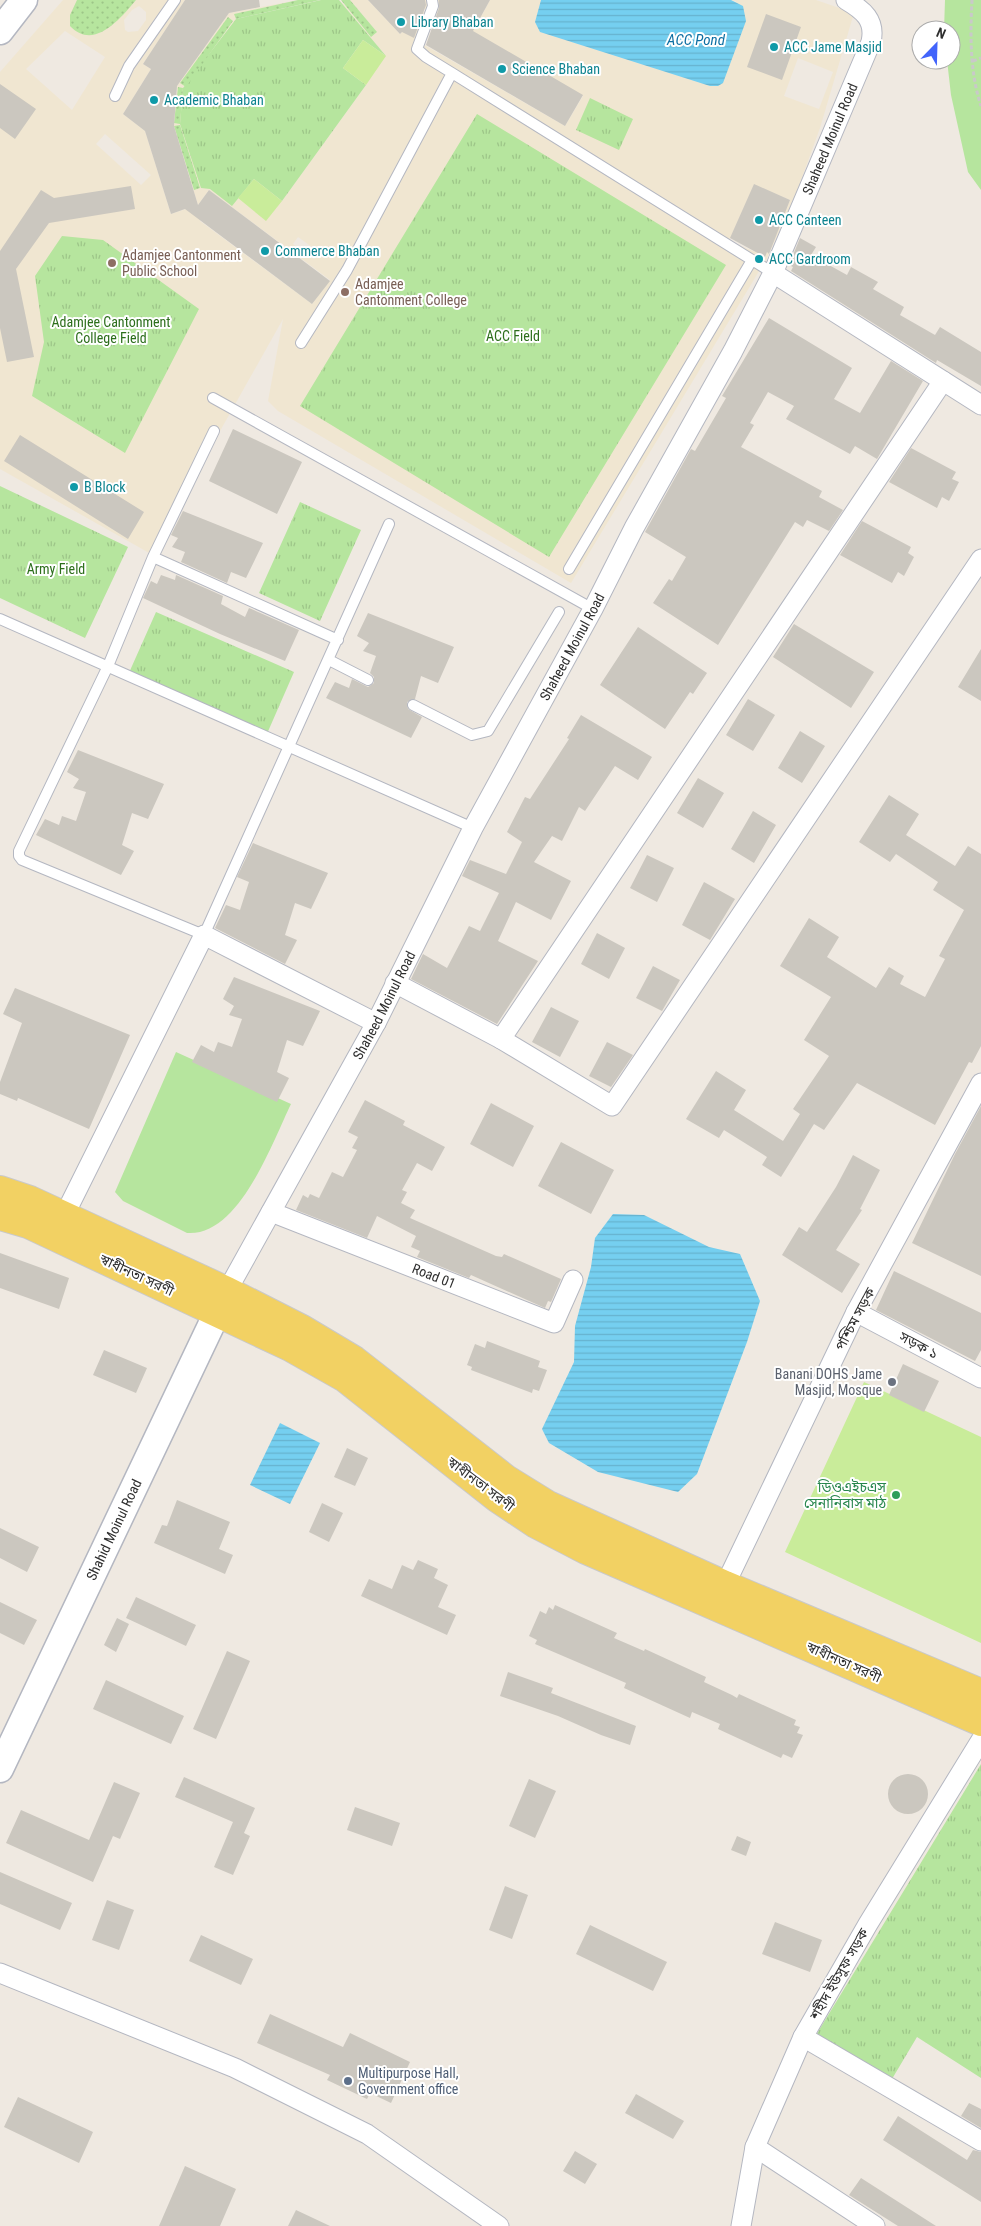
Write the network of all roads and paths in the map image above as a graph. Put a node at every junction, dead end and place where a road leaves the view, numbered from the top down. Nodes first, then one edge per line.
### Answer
1 (24, 0) edge
2 (175, 0) edge
3 (846, 0) edge
4 (972, 0) edge
5 (433, 2) edge
6 (0, 31) edge
7 (981, 58) edge
8 (973, 61) junction
9 (452, 73) junction
10 (115, 96) dead end
11 (981, 106) edge
12 (752, 260) junction
13 (773, 273) junction
14 (301, 343) dead end
15 (943, 381) junction
16 (213, 398) dead end
17 (981, 405) edge
18 (214, 431) dead end
19 (389, 524) dead end
20 (153, 558) junction
21 (981, 559) edge
22 (568, 569) dead end
23 (593, 609) junction
24 (559, 612) dead end
25 (0, 620) edge
26 (338, 640) junction
27 (329, 660) junction
28 (108, 666) junction
29 (368, 680) dead end
30 (413, 704) dead end
31 (289, 746) junction
32 (473, 828) junction
33 (204, 935) junction
34 (395, 983) junction
35 (376, 1023) junction
36 (501, 1038) junction
37 (980, 1086) edge
38 (0, 1190) edge
39 (271, 1212) junction
40 (0, 1216) edge
41 (64, 1216) junction
42 (573, 1280) dead end
43 (222, 1302) junction
44 (856, 1312) junction
45 (981, 1378) edge
46 (725, 1585) junction
47 (981, 1693) edge
48 (981, 1722) edge
49 (981, 1740) edge
50 (0, 1769) edge
51 (0, 1973) edge
52 (803, 2036) junction
53 (981, 2141) edge
54 (755, 2147) junction
55 (498, 2226) edge
56 (741, 2226) edge
57 (875, 2226) edge

1 - 6 street
2 - 10 lane
3 - 13 street, Shaheed Moinul Road
4 - 8 path
5 - 9 lane
7 - 8 path
8 - 11 path
9 - 12 lane
9 - 14 lane
12 - 13 lane
12 - 22 lane
13 - 15 street
13 - 23 street, Shaheed Moinul Road
15 - 17 street
15 - 36 street
16 - 23 lane
18 - 20 lane
19 - 26 lane
20 - 26 lane
20 - 28 lane
21 - 36 street
23 - 32 street, Shaheed Moinul Road
24 - 30 lane
25 - 28 lane
26 - 27 lane
27 - 29 lane
27 - 31 lane
28 - 31 lane
28 - 33 lane
31 - 32 lane
31 - 33 lane
32 - 34 street, Shaheed Moinul Road
33 - 35 street
33 - 41 street
34 - 35 street, Shaheed Moinul Road
34 - 36 street
35 - 39 street, Shaheed Moinul Road
37 - 44 street, পশ্চিম সড়ক
38 - 41 main road, স্বাধীনতা সরণী
39 - 42 street, Road 01
39 - 43 street, Shaheed Moinul Road
40 - 43 main road, স্বাধীনতা সরণী
41 - 43 main road, স্বাধীনতা সরণী
43 - 46 main road, স্বাধীনতা সরণী
43 - 48 main road, স্বাধীনতা সরণী
43 - 50 street, Shahid Moinul Road
44 - 45 street, সড়ক ১
44 - 46 street, পশ্চিম সড়ক
46 - 47 main road, স্বাধীনতা সরণী
49 - 52 street, শহীদ ইউসুফ সড়ক
51 - 55 street
52 - 53 street
52 - 54 street, শহীদ ইউসুফ সড়ক
54 - 56 street, শহীদ ইউসুফ সড়ক
54 - 57 street

